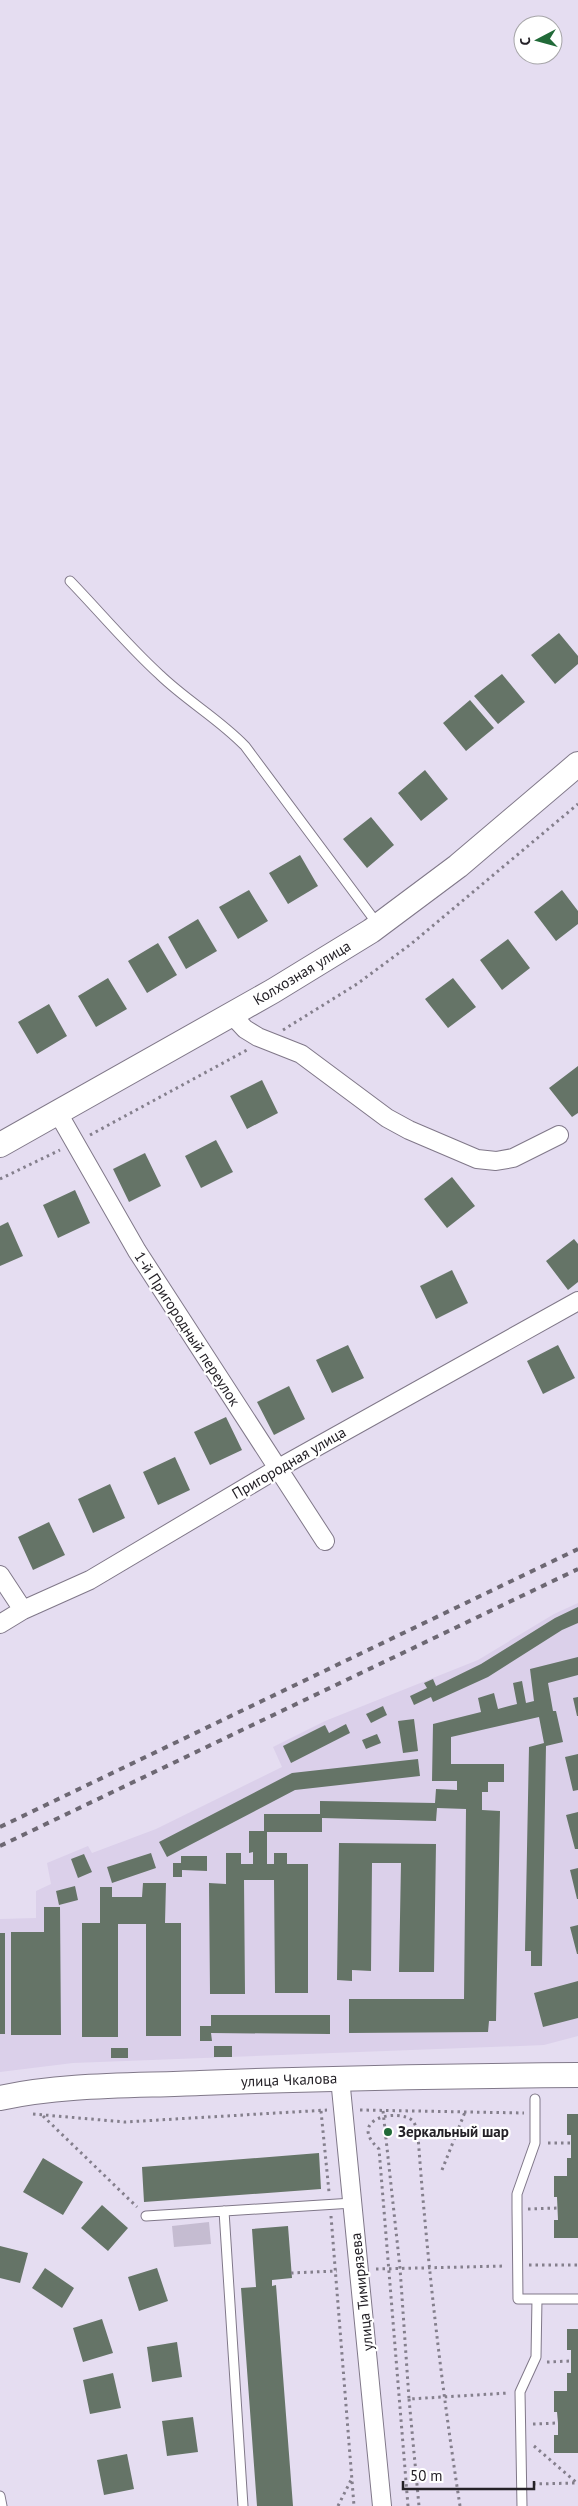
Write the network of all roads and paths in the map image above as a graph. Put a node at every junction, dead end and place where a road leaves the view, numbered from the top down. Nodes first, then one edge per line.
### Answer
1 (70, 581) dead end
2 (578, 764) edge
3 (578, 804) edge
4 (379, 926) junction
5 (232, 1015) junction
6 (266, 1040) junction
7 (58, 1113) junction
8 (559, 1134) dead end
9 (74, 1143) junction
10 (0, 1145) edge
11 (0, 1179) edge
12 (578, 1301) edge
13 (277, 1469) junction
14 (325, 1541) dead end
15 (0, 1576) edge
16 (23, 1610) junction
17 (0, 1624) edge
18 (578, 2075) edge
19 (340, 2078) junction
20 (0, 2098) edge
21 (535, 2099) dead end
22 (343, 2110) junction
23 (321, 2111) junction
24 (383, 2111) junction
25 (466, 2112) junction
26 (535, 2113) junction
27 (26, 2114) dead end
28 (42, 2115) junction
29 (383, 2116) junction
30 (535, 2143) junction
31 (571, 2143) dead end
32 (442, 2170) dead end
33 (353, 2203) junction
34 (330, 2204) junction
35 (558, 2208) dead end
36 (517, 2209) junction
37 (224, 2210) junction
38 (146, 2216) joint
39 (518, 2265) junction
40 (578, 2265) edge
41 (428, 2266) junction
42 (390, 2268) junction
43 (400, 2268) junction
44 (360, 2270) junction
45 (336, 2271) junction
46 (291, 2273) dead end
47 (536, 2299) junction
48 (578, 2299) edge
49 (571, 2361) dead end
50 (534, 2362) junction
51 (520, 2392) junction
52 (443, 2397) junction
53 (409, 2399) junction
54 (558, 2423) dead end
55 (521, 2424) junction
56 (521, 2436) junction
57 (352, 2478) junction
58 (578, 2483) edge
59 (522, 2484) junction
60 (0, 2496) edge
61 (2, 2506) edge
62 (244, 2506) edge
63 (338, 2506) edge
64 (354, 2506) edge
65 (382, 2506) edge
66 (408, 2506) edge
67 (419, 2506) edge
68 (460, 2506) edge
69 (522, 2506) edge

1 - 4 lane
2 - 4 main road, Колхозная улица
3 - 6 path
4 - 5 main road, Колхозная улица
5 - 6 street
5 - 7 main road, Колхозная улица
6 - 8 street
6 - 9 path
7 - 9 street, 1-й Пригородный переулок
7 - 10 main road, Колхозная улица
9 - 11 path
9 - 13 street, 1-й Пригородный переулок
12 - 13 street, Пригородная улица
13 - 14 street, 1-й Пригородный переулок
13 - 16 street, Пригородная улица
15 - 16 street
16 - 17 street, Пригородная улица
18 - 19 main road, улица Чкалова
19 - 20 main road, улица Чкалова
19 - 22 street, улица Тимирязева
21 - 26 lane
22 - 23 path
22 - 24 path
22 - 33 street, улица Тимирязева
23 - 28 path
23 - 34 path
24 - 25 path
24 - 29 path
25 - 26 path
25 - 32 path
26 - 30 lane
27 - 28 path
28 - 38 path
29 - 41 path
29 - 42 path
29 - 43 path
30 - 31 path
30 - 36 lane
33 - 34 lane
33 - 44 street, улица Тимирязева
34 - 37 lane
34 - 45 path
35 - 36 path
36 - 39 lane
37 - 38 lane
37 - 62 lane
39 - 40 path
39 - 41 path
39 - 47 lane
41 - 43 path
41 - 52 path
42 - 43 path
42 - 44 path
42 - 66 path
43 - 53 path
44 - 45 path
44 - 65 street, улица Тимирязева
45 - 46 path
45 - 57 path
47 - 48 lane
47 - 50 lane
49 - 50 path
50 - 51 lane
51 - 52 path
51 - 55 lane
52 - 53 path
52 - 68 path
53 - 67 path
54 - 55 path
55 - 56 lane
56 - 58 path
56 - 59 lane
57 - 63 path
57 - 64 path
58 - 59 path
59 - 69 lane
60 - 61 lane

